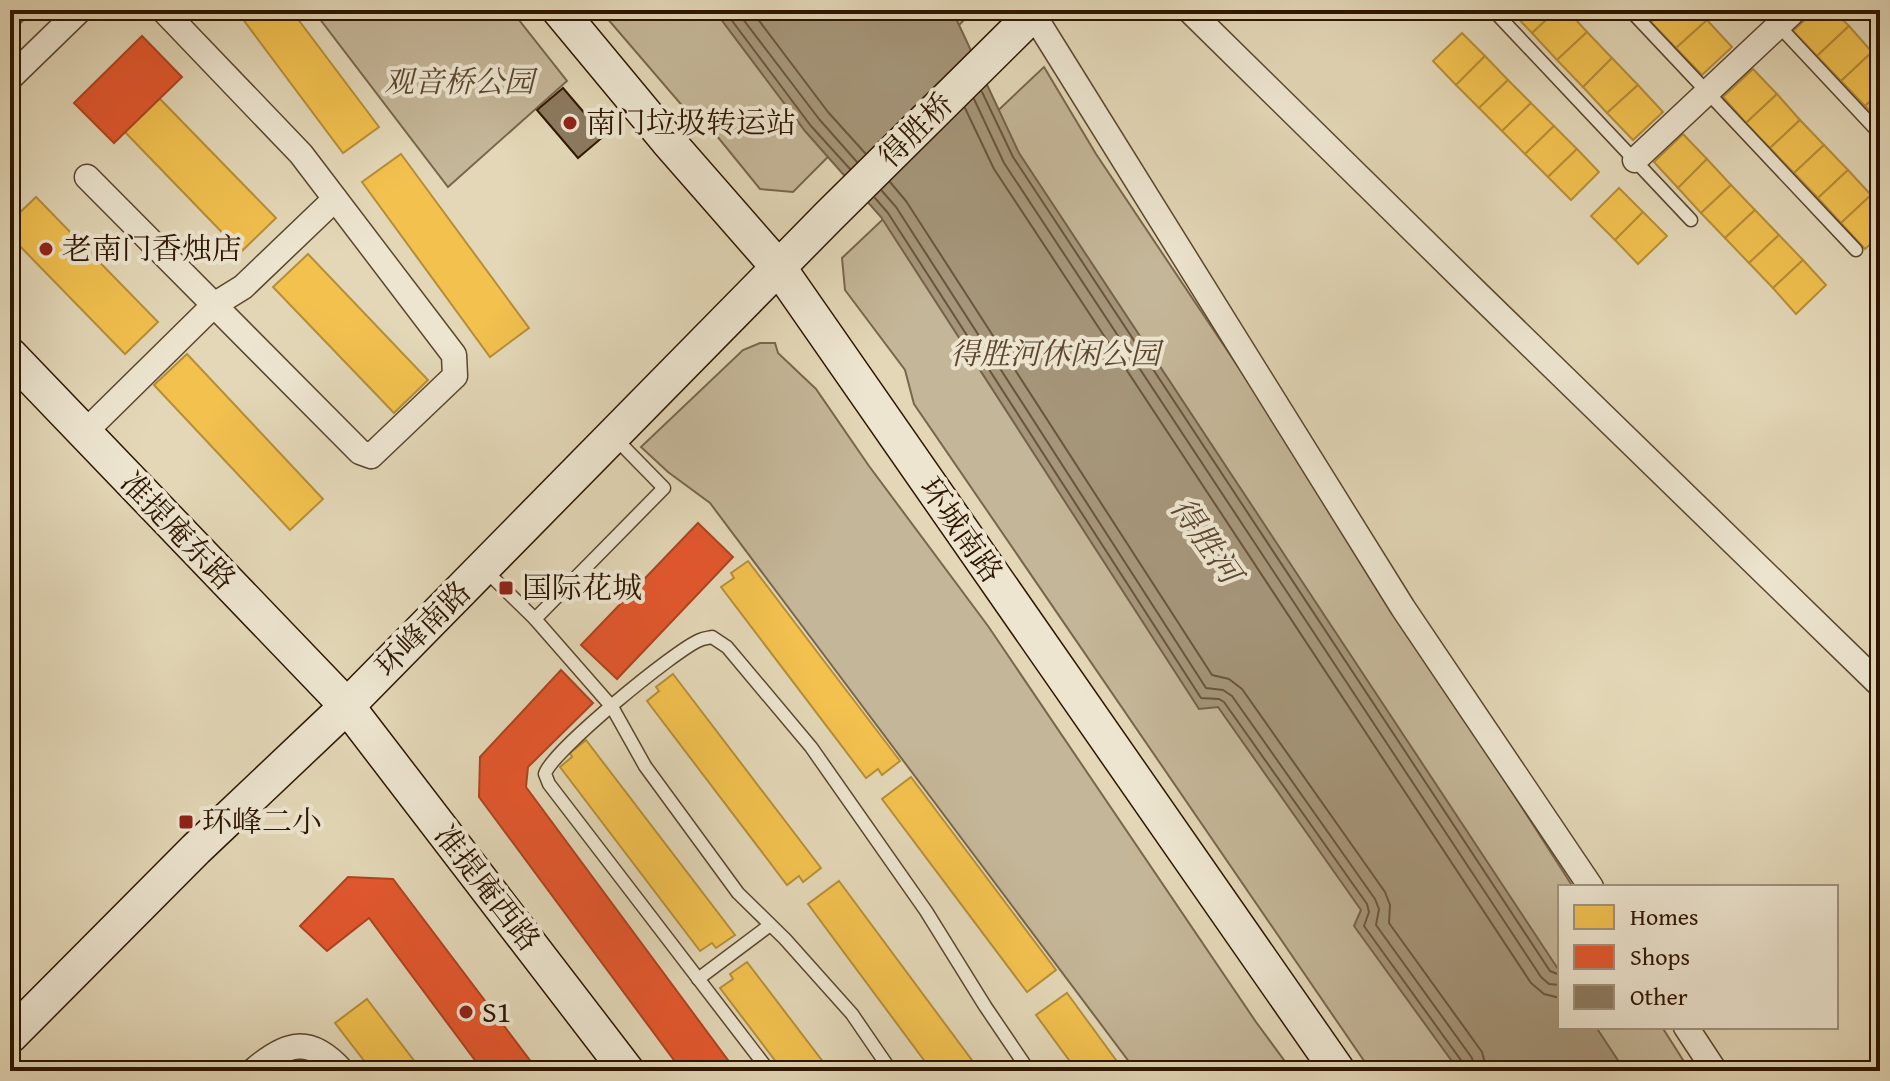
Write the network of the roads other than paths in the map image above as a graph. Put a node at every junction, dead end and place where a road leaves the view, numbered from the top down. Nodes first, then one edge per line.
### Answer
1 (80, 10) edge
2 (163, 10) edge
3 (559, 10) edge
4 (1189, 10) edge
5 (1493, 10) edge
6 (1630, 10) edge
7 (1034, 11) edge
8 (1779, 15) edge
9 (10, 78) edge
10 (1708, 92) junction
11 (1880, 134) edge
12 (1635, 160) junction
13 (87, 177) dead end
14 (335, 199) junction
15 (829, 216) joint
16 (1691, 220) dead end
17 (1856, 250) dead end
18 (779, 268) junction
19 (214, 305) junction
20 (10, 355) edge
21 (84, 433) junction
22 (613, 436) junction
23 (483, 568) junction
24 (535, 619) junction
25 (1880, 685) edge
26 (347, 706) junction
27 (612, 707) junction
28 (1590, 885) edge
29 (770, 925) junction
30 (698, 979) junction
31 (1687, 1029) edge
32 (10, 1036) edge
33 (253, 1071) edge
34 (342, 1071) edge
35 (627, 1071) edge
36 (769, 1071) edge
37 (891, 1071) edge
38 (1029, 1071) edge
39 (1338, 1071) edge
40 (1715, 1071) edge

1 - 9 street
2 - 14 street
3 - 18 main road, 环城南路
4 - 25 street
5 - 12 lane
6 - 10 lane
7 - 15 main road, 得胜桥
7 - 28 street
8 - 10 street
8 - 11 lane
10 - 12 street
10 - 17 lane
12 - 16 lane
13 - 19 street
14 - 19 street
14 - 19 street
15 - 18 main road, 环峰南路
18 - 22 main road, 环峰南路
18 - 39 main road, 环城南路
19 - 21 street
20 - 21 main road, 准提庵东路
21 - 26 main road, 准提庵东路
22 - 23 main road, 环峰南路
22 - 24 lane
23 - 24 lane
23 - 26 main road, 环峰南路
24 - 27 lane
26 - 32 main road, 环峰南路
26 - 35 main road, 准提庵西路
27 - 29 lane
27 - 30 lane
27 - 38 lane
29 - 30 lane
29 - 37 lane
30 - 36 lane
31 - 40 street
33 - 34 street

